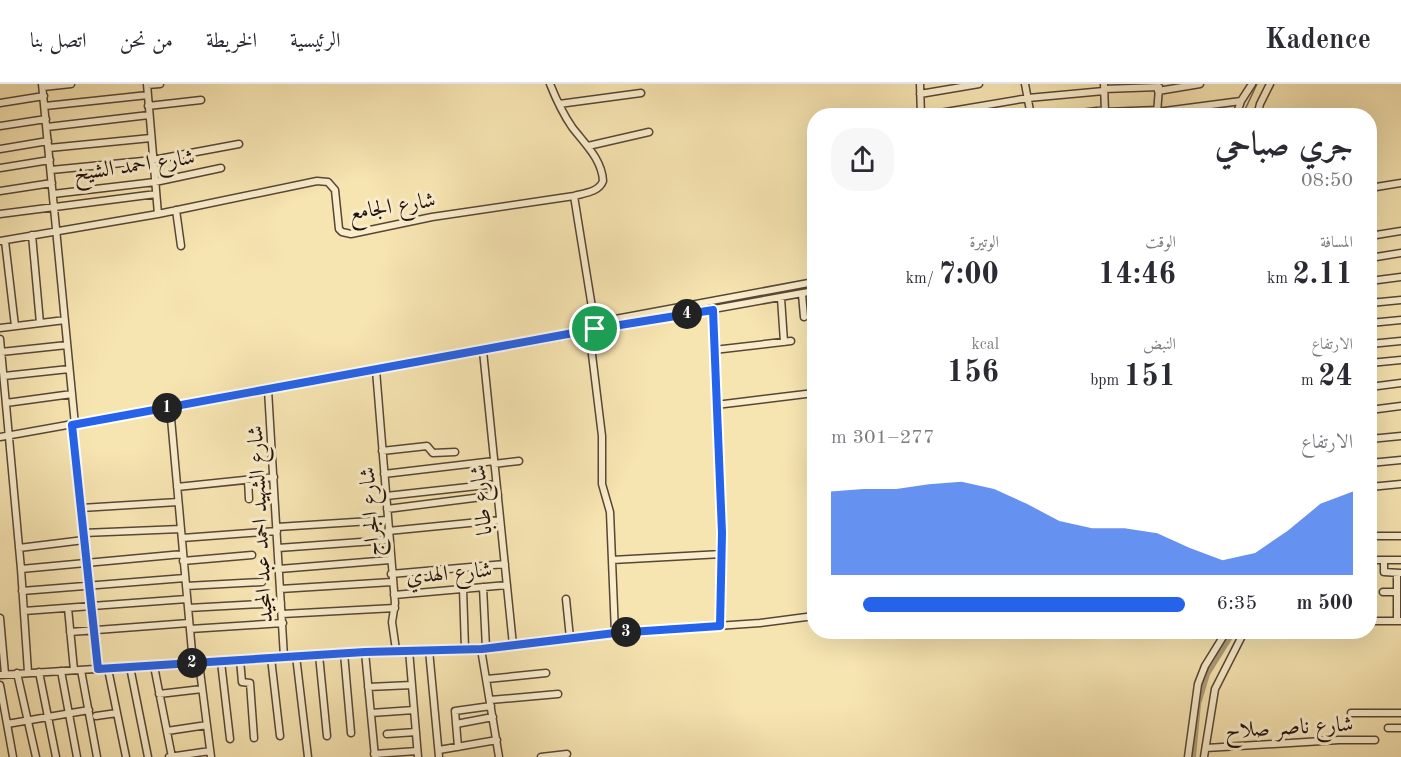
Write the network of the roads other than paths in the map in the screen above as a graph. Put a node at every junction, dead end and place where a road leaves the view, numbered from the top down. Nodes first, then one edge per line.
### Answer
1 (70, 84) edge
2 (160, 84) edge
3 (550, 84) edge
4 (920, 84) edge
5 (979, 84) edge
6 (1025, 84) edge
7 (1200, 84) edge
8 (1252, 84) edge
9 (1270, 84) edge
10 (147, 85) edge
11 (43, 86) edge
12 (1159, 87) edge
13 (1104, 88) edge
14 (641, 93) dead end
15 (920, 94) junction
16 (148, 95) junction
17 (44, 96) junction
18 (1028, 98) junction
19 (201, 100) dead end
20 (1241, 101) junction
21 (0, 103) edge
22 (559, 104) junction
23 (45, 106) junction
24 (148, 106) junction
25 (921, 108) edge
26 (969, 108) edge
27 (1030, 108) edge
28 (1105, 108) edge
29 (1157, 108) edge
30 (1192, 108) edge
31 (1239, 108) edge
32 (1259, 108) edge
33 (149, 116) junction
34 (46, 123) junction
35 (0, 126) edge
36 (649, 132) dead end
37 (151, 138) junction
38 (48, 144) junction
39 (239, 144) dead end
40 (588, 146) junction
41 (0, 149) edge
42 (50, 160) junction
43 (153, 160) junction
44 (0, 168) edge
45 (221, 168) dead end
46 (51, 170) junction
47 (155, 182) junction
48 (52, 183) junction
49 (1401, 183) edge
50 (1377, 187) edge
51 (0, 191) edge
52 (53, 194) junction
53 (156, 194) junction
54 (574, 196) junction
55 (54, 206) junction
56 (176, 210) junction
57 (0, 214) edge
58 (158, 214) junction
59 (57, 230) junction
60 (1401, 231) edge
61 (32, 235) junction
62 (1377, 235) edge
63 (2, 241) edge
64 (181, 246) dead end
65 (1401, 253) edge
66 (1377, 257) edge
67 (1401, 277) edge
68 (1377, 280) edge
69 (807, 283) edge
70 (807, 293) edge
71 (802, 294) junction
72 (781, 298) junction
73 (1401, 300) edge
74 (1377, 302) edge
75 (713, 310) junction
76 (804, 317) dead end
77 (65, 320) junction
78 (1401, 320) edge
79 (1377, 322) edge
80 (40, 323) junction
81 (15, 326) junction
82 (0, 328) edge
83 (593, 328) junction
84 (0, 339) edge
85 (1401, 340) edge
86 (1377, 343) edge
87 (67, 345) junction
88 (714, 350) junction
89 (483, 351) junction
90 (1, 356) edge
91 (1401, 360) edge
92 (1377, 362) edge
93 (69, 369) junction
94 (376, 370) junction
95 (2, 378) edge
96 (1401, 383) edge
97 (1377, 386) edge
98 (268, 390) junction
99 (72, 394) junction
100 (807, 394) edge
101 (4, 400) edge
102 (716, 405) junction
103 (1401, 406) edge
104 (170, 408) junction
105 (1377, 409) edge
106 (8, 420) junction
107 (0, 422) edge
108 (73, 425) junction
109 (10, 435) junction
110 (1401, 436) edge
111 (0, 437) edge
112 (1377, 438) edge
113 (382, 451) junction
114 (455, 452) dead end
115 (1401, 460) edge
116 (519, 461) dead end
117 (494, 462) junction
118 (1377, 462) edge
119 (384, 474) junction
120 (274, 477) junction
121 (248, 480) junction
122 (496, 484) junction
123 (1401, 484) edge
124 (1377, 486) edge
125 (177, 487) junction
126 (498, 495) junction
127 (386, 496) junction
128 (249, 499) dead end
129 (178, 502) junction
130 (81, 508) junction
131 (387, 509) junction
132 (387, 520) junction
133 (500, 520) junction
134 (181, 529) junction
135 (277, 529) junction
136 (388, 531) junction
137 (84, 536) junction
138 (1377, 536) edge
139 (1401, 536) edge
140 (182, 538) junction
141 (389, 540) junction
142 (19, 548) junction
143 (278, 548) junction
144 (722, 554) junction
145 (252, 555) dead end
146 (183, 558) junction
147 (390, 560) junction
148 (612, 560) junction
149 (1377, 560) edge
150 (1384, 560) junction
151 (1401, 560) edge
152 (87, 563) junction
153 (505, 564) junction
154 (21, 569) junction
155 (279, 569) junction
156 (1399, 573) edge
157 (391, 574) junction
158 (185, 579) junction
159 (262, 582) dead end
160 (392, 582) junction
161 (89, 585) junction
162 (507, 585) junction
163 (186, 586) junction
164 (483, 587) junction
165 (464, 588) junction
166 (280, 589) junction
167 (22, 591) junction
168 (1383, 592) dead end
169 (1397, 592) junction
170 (394, 595) junction
171 (187, 599) junction
172 (566, 599) dead end
173 (281, 603) junction
174 (91, 606) junction
175 (68, 608) junction
176 (188, 608) junction
177 (395, 608) junction
178 (24, 611) junction
179 (282, 614) junction
180 (807, 617) edge
181 (0, 618) edge
182 (1377, 621) edge
183 (1399, 621) edge
184 (282, 623) junction
185 (189, 626) junction
186 (720, 626) junction
187 (93, 630) junction
188 (70, 632) junction
189 (615, 633) junction
190 (570, 638) junction
191 (1222, 639) edge
192 (1240, 639) edge
193 (513, 645) junction
194 (465, 649) junction
195 (484, 649) junction
196 (396, 650) junction
197 (409, 650) junction
198 (429, 650) junction
199 (365, 652) junction
200 (344, 653) junction
201 (319, 655) junction
202 (296, 656) junction
203 (284, 657) junction
204 (271, 658) junction
205 (240, 660) junction
206 (221, 662) junction
207 (196, 663) junction
208 (154, 666) junction
209 (130, 667) junction
210 (98, 669) junction
211 (108, 669) junction
212 (74, 670) junction
213 (81, 670) junction
214 (61, 671) junction
215 (27, 672) junction
216 (39, 672) junction
217 (17, 673) junction
218 (546, 673) dead end
219 (2, 675) edge
220 (487, 679) junction
221 (412, 684) junction
222 (0, 685) edge
223 (368, 687) junction
224 (202, 689) junction
225 (159, 694) junction
226 (558, 694) dead end
227 (491, 703) junction
228 (89, 710) junction
229 (414, 710) junction
230 (69, 713) junction
231 (117, 713) junction
232 (371, 713) junction
233 (1351, 713) dead end
234 (1401, 713) edge
235 (96, 716) dead end
236 (48, 717) junction
237 (493, 717) junction
238 (28, 720) junction
239 (456, 723) junction
240 (7, 724) junction
241 (207, 725) junction
242 (1388, 728) dead end
243 (1401, 728) edge
244 (167, 731) junction
245 (416, 732) junction
246 (351, 733) dead end
247 (387, 734) dead end
248 (280, 736) dead end
249 (327, 736) dead end
250 (254, 738) dead end
251 (230, 739) dead end
252 (497, 740) junction
253 (1375, 740) dead end
254 (458, 747) junction
255 (1206, 748) junction
256 (439, 753) edge
257 (211, 754) edge
258 (417, 754) edge
259 (567, 754) dead end
260 (374, 755) edge
261 (14, 757) edge
262 (36, 757) edge
263 (56, 757) edge
264 (77, 757) edge
265 (98, 757) edge
266 (126, 757) edge
267 (148, 757) edge
268 (171, 757) edge
269 (308, 757) edge
270 (499, 757) edge
271 (541, 757) edge
272 (1188, 757) edge
273 (1204, 757) edge

1 - 11 street
2 - 10 street
3 - 22 street, شارع الجامع
4 - 15 street
5 - 15 street
6 - 18 street
7 - 12 street
8 - 20 street
9 - 32 street
10 - 16 street
11 - 17 street
12 - 13 street
12 - 29 street
13 - 18 street
13 - 28 street
14 - 22 street
15 - 25 street
16 - 23 street
16 - 24 street
17 - 21 street
17 - 23 street
18 - 26 street
18 - 27 street
19 - 24 street
20 - 30 street
20 - 31 street
22 - 40 street, شارع الجامع
23 - 34 street
24 - 33 street
33 - 34 street
33 - 37 street
34 - 35 street
34 - 38 street
36 - 40 street
37 - 38 street
37 - 43 street
38 - 41 street
38 - 42 street
39 - 43 street
40 - 54 street, شارع الجامع
42 - 44 street
42 - 46 street
43 - 46 street
43 - 47 street
45 - 47 street, شارع احمد الشيخ
46 - 48 street
47 - 52 street, شارع احمد الشيخ
47 - 53 street
48 - 51 street
48 - 52 street
49 - 50 street
52 - 55 street
53 - 55 street
53 - 58 street
54 - 56 street, شارع الجامع
54 - 83 street
55 - 57 street
55 - 59 street
56 - 58 street, شارع الجامع
56 - 64 street
58 - 59 street, شارع الجامع
59 - 61 street, شارع الجامع
59 - 77 street
60 - 62 street
61 - 63 street, شارع الجامع
61 - 80 street
63 - 81 street
65 - 66 street
67 - 68 street
69 - 83 street
70 - 71 street
71 - 72 street
71 - 76 street
72 - 75 street
72 - 88 street
73 - 74 street
75 - 83 street
75 - 88 street
77 - 80 street
77 - 87 street
78 - 79 street
80 - 81 street
81 - 82 street
83 - 89 street
83 - 148 street
84 - 90 street
85 - 86 street
87 - 90 street
87 - 93 street
88 - 102 street
89 - 94 street
89 - 117 street, شارع طابا
90 - 95 street
91 - 92 street
93 - 95 street
93 - 99 street
94 - 98 street
94 - 113 street, شارع الجراج
95 - 101 street
96 - 97 street
98 - 104 street
98 - 120 street, شارع الشهيد احمد عبد المجيد
99 - 101 street
99 - 108 street
100 - 102 street
101 - 106 street
102 - 144 street
103 - 105 street
104 - 108 street
104 - 125 street
106 - 107 street
106 - 109 street
108 - 109 street
108 - 130 street
109 - 111 street
109 - 142 street
110 - 112 street
113 - 114 street
113 - 119 street, شارع الجراج
115 - 118 street
116 - 117 street
117 - 119 street
117 - 122 street, شارع طابا
119 - 127 street, شارع الجراج
120 - 121 street
120 - 135 street, شارع الشهيد احمد عبد المجيد
121 - 125 street
121 - 128 street
122 - 126 street, شارع طابا
122 - 127 street
123 - 124 street
125 - 129 street
126 - 131 street
126 - 133 street, شارع طابا
127 - 131 street, شارع الجراج
129 - 130 street
129 - 134 street
130 - 137 street
131 - 132 street, شارع الجراج
132 - 135 street
132 - 136 street, شارع الجراج
133 - 136 street
133 - 153 street, شارع طابا
134 - 137 street
134 - 140 street
135 - 140 street
135 - 143 street, شارع الشهيد احمد عبد المجيد
136 - 141 street, شارع الجراج
137 - 142 street
137 - 152 street
138 - 139 street
140 - 146 street
141 - 143 street
141 - 147 street, شارع الجراج
142 - 154 street
143 - 155 street, شارع الشهيد احمد عبد المجيد
144 - 148 street
144 - 186 street
145 - 146 street
146 - 152 street
146 - 158 street
147 - 155 street
147 - 157 street, شارع الجراج
148 - 189 street
149 - 150 street
150 - 151 street
150 - 156 street
152 - 154 street
152 - 161 street
153 - 157 street
153 - 162 street, شارع طابا
154 - 167 street
155 - 166 street, شارع الشهيد احمد عبد المجيد
156 - 169 street
157 - 160 street, شارع الجراج
158 - 161 street
158 - 163 street
159 - 163 street
160 - 166 street
160 - 170 street, شارع الجراج
161 - 167 street
161 - 174 street
162 - 164 street, شارع الهدي
162 - 193 street, شارع طابا
163 - 171 street
164 - 165 street, شارع الهدي
164 - 195 street
165 - 170 street, شارع الهدي
165 - 194 street
166 - 173 street, شارع الشهيد احمد عبد المجيد
167 - 178 street
168 - 169 street
169 - 183 street
170 - 177 street, شارع الجراج
171 - 174 street
171 - 176 street
172 - 190 street
173 - 176 street
173 - 179 street, شارع الشهيد احمد عبد المجيد
174 - 175 street
174 - 187 street
175 - 178 street
175 - 188 street
176 - 185 street
177 - 179 street
177 - 196 street, شارع الجراج
178 - 215 street
179 - 184 street, شارع الشهيد احمد عبد المجيد
180 - 186 street
181 - 219 street
182 - 183 street
184 - 185 street
184 - 203 street, شارع الشهيد احمد عبد المجيد
185 - 187 street
185 - 207 street
186 - 189 street
187 - 188 street
187 - 210 street
188 - 212 street
189 - 190 street
190 - 193 street
191 - 272 street
192 - 255 street
193 - 195 street
194 - 195 street
194 - 198 street
195 - 220 street
196 - 197 street
196 - 199 street
197 - 198 street
197 - 221 street
198 - 256 street
199 - 200 street
199 - 223 street
200 - 201 street
200 - 246 street
201 - 202 street
201 - 249 street
202 - 203 street
202 - 269 street
203 - 204 street
204 - 205 street
204 - 248 street
205 - 206 street
205 - 250 street
206 - 207 street
206 - 251 street
207 - 208 street
207 - 224 street
208 - 209 street
208 - 225 street
209 - 211 street
209 - 267 street
210 - 211 street
210 - 213 street
211 - 231 street
212 - 213 street
212 - 214 street
213 - 228 street
214 - 216 street
214 - 230 street
215 - 216 street
215 - 217 street
216 - 236 street
217 - 219 street
217 - 238 street
218 - 220 street
220 - 227 street
221 - 223 street
221 - 229 street
222 - 240 street
223 - 232 street
224 - 225 street
224 - 241 street
225 - 244 street
226 - 227 street
227 - 237 street
227 - 239 street
228 - 230 street
228 - 265 street
229 - 232 street
229 - 245 street
230 - 236 street
230 - 264 street
231 - 235 street
231 - 266 street
232 - 260 street
233 - 234 street
236 - 238 street
236 - 263 street
237 - 239 street
237 - 252 street
238 - 240 street
238 - 262 street
239 - 254 street
240 - 261 street
241 - 244 street
241 - 257 street
242 - 243 street
244 - 268 street
245 - 247 street
245 - 258 street
252 - 254 street
252 - 270 street
253 - 255 street, شارع ناصر صلاح
254 - 256 street
255 - 273 street
257 - 268 street
258 - 260 street
259 - 271 street

